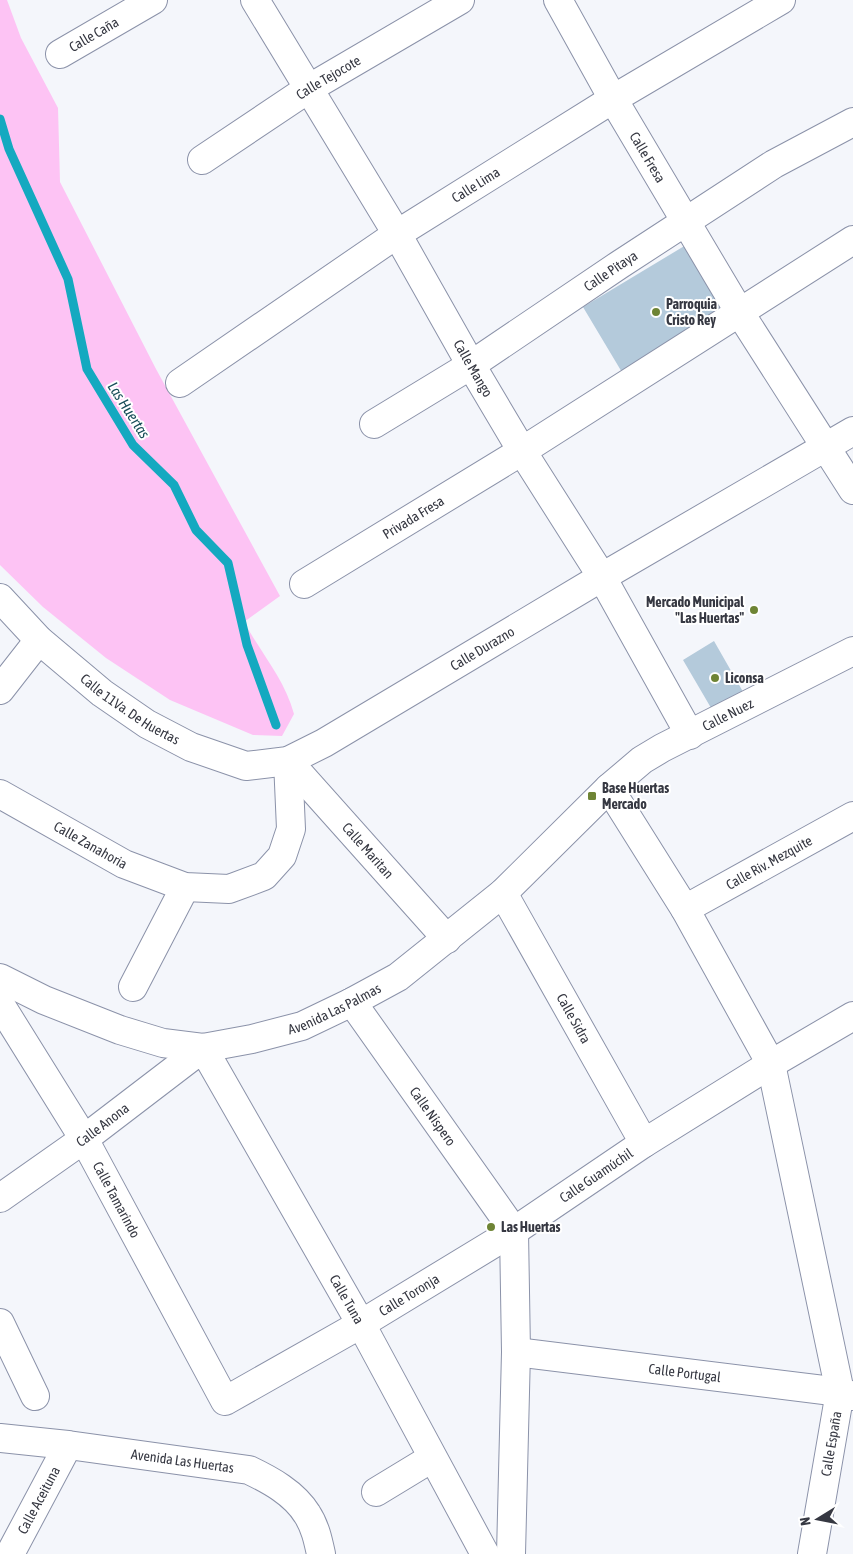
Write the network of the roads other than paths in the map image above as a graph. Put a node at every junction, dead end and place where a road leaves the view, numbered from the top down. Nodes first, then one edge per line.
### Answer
1 (153, 0) edge
2 (255, 0) edge
3 (460, 0) edge
4 (558, 0) edge
5 (781, 0) edge
6 (60, 54) dead end
7 (308, 89) junction
8 (613, 99) junction
9 (853, 122) edge
10 (202, 160) dead end
11 (686, 222) junction
12 (397, 234) junction
13 (853, 240) edge
14 (740, 313) junction
15 (471, 365) junction
16 (180, 383) dead end
17 (374, 424) dead end
18 (853, 431) edge
19 (826, 446) junction
20 (522, 451) junction
21 (853, 490) edge
22 (602, 577) junction
23 (304, 584) dead end
24 (0, 598) edge
25 (39, 640) junction
26 (853, 652) edge
27 (0, 690) edge
28 (690, 735) junction
29 (288, 761) junction
30 (609, 788) junction
31 (0, 794) edge
32 (853, 816) edge
33 (185, 887) junction
34 (503, 893) junction
35 (685, 909) junction
36 (447, 938) junction
37 (0, 978) edge
38 (133, 987) dead end
39 (352, 1002) junction
40 (0, 1004) edge
41 (853, 1016) edge
42 (203, 1048) junction
43 (771, 1064) junction
44 (84, 1139) junction
45 (644, 1143) junction
46 (0, 1198) edge
47 (514, 1231) junction
48 (0, 1324) edge
49 (361, 1324) junction
50 (516, 1352) junction
51 (847, 1394) edge
52 (35, 1396) dead end
53 (225, 1401) joint
54 (0, 1438) edge
55 (68, 1445) junction
56 (432, 1458) junction
57 (376, 1492) dead end
58 (10, 1554) edge
59 (321, 1554) edge
60 (485, 1554) edge
61 (511, 1554) edge
62 (812, 1554) edge

1 - 6 street, Calle Caña
2 - 7 street, Calle Mango
3 - 7 street, Calle Tejocote
4 - 8 street, Calle Fresa
5 - 8 street, Calle Lima
7 - 10 street, Calle Tejocote
7 - 12 street, Calle Mango
8 - 11 street, Calle Fresa
8 - 12 street, Calle Lima
9 - 11 street, Calle Pitaya
11 - 14 street, Calle Fresa
11 - 15 street, Calle Pitaya
12 - 15 street, Calle Mango
12 - 16 street, Calle Lima
13 - 14 street
14 - 19 street, Calle Fresa
14 - 20 street
15 - 17 street, Calle Pitaya
15 - 20 street, Calle Mango
18 - 19 street, Calle Durazno
19 - 21 street, Calle Fresa
19 - 22 street, Calle Durazno
20 - 22 street, Calle Mango
20 - 23 street, Privada Fresa
22 - 28 street, Calle Mango
22 - 29 street, Calle Durazno
24 - 25 street, Calle 11Va. De Huertas
25 - 27 street
25 - 29 street, Calle 11Va. De Huertas
26 - 28 street, Calle Nuez
28 - 30 street, Calle Nuez
29 - 33 street
29 - 36 street, Calle Maritan
30 - 34 street, Avenida Las Palmas
30 - 35 street
31 - 33 street, Calle Zanahoria
32 - 35 street, Calle Riv. Mezquite
33 - 38 street
34 - 36 street, Avenida Las Palmas
34 - 45 street, Calle Sidra
35 - 43 street
36 - 39 street, Avenida Las Palmas
37 - 42 street, Avenida Las Palmas
39 - 42 street, Avenida Las Palmas
39 - 47 street, Calle Níspero
40 - 44 street, Calle Tamarindo
41 - 43 street, Calle Guamúchil
42 - 44 street, Calle Anona
42 - 49 street, Calle Tuna
43 - 45 street, Calle Guamúchil
43 - 51 street
44 - 46 street, Calle Anona
44 - 53 street, Calle Tamarindo
45 - 47 street, Calle Guamúchil
47 - 49 street, Calle Toronja
47 - 50 street
48 - 52 street
49 - 53 street, Calle Toronja
49 - 56 street, Calle Tuna
50 - 51 street, Calle Portugal
50 - 61 street
51 - 62 street, Calle España
54 - 55 street, Avenida Las Huertas
55 - 58 street, Calle Aceituna
55 - 59 street, Avenida Las Huertas
56 - 57 street
56 - 60 street, Calle Tuna

